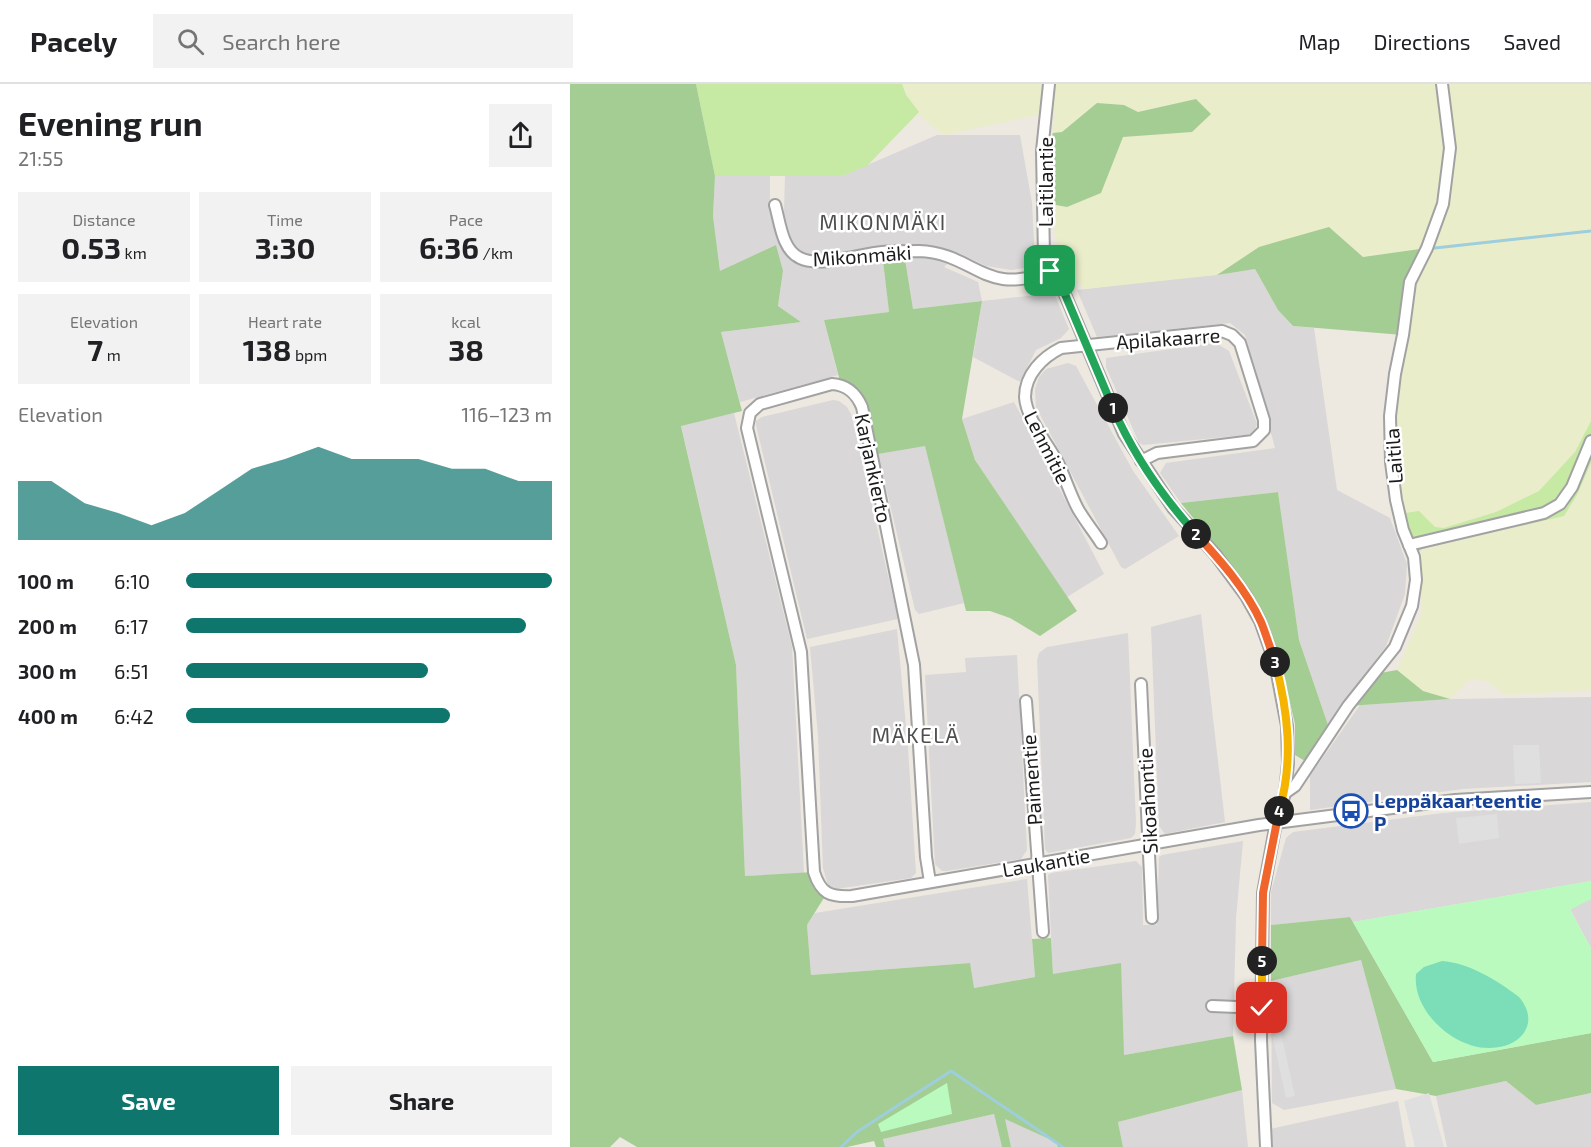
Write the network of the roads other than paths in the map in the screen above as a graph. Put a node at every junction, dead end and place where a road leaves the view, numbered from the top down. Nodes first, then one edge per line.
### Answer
1 (1049, 84) edge
2 (1442, 84) edge
3 (775, 205) dead end
4 (1050, 271) junction
5 (1087, 345) junction
6 (1591, 441) edge
7 (1141, 461) junction
8 (1101, 543) dead end
9 (1409, 545) junction
10 (1141, 684) dead end
11 (1026, 701) dead end
12 (1591, 792) edge
13 (1285, 793) junction
14 (1276, 823) junction
15 (1149, 845) junction
16 (1036, 864) junction
17 (930, 882) junction
18 (818, 885) joint
19 (1152, 918) dead end
20 (1042, 932) dead end
21 (1212, 1006) dead end
22 (1262, 1008) junction
23 (1266, 1147) edge

1 - 4 street, Laitilantie
2 - 9 street, Laitila
3 - 4 street, Mikonmäki
4 - 5 street, Laitilantie
5 - 7 street, Laitilantie
5 - 7 street, Apilakaarre
5 - 8 street, Lehmitie
6 - 9 street
7 - 13 street, Laitilantie
9 - 13 street, Laitila
10 - 15 street, Sikoahontie
11 - 16 street, Paimentie
12 - 14 street, Laukantie
13 - 14 street, Laitilantie
14 - 15 street, Laukantie
14 - 22 street, Laitilantie
15 - 16 street, Laukantie
15 - 19 street, Sikoahontie
16 - 17 street, Laukantie
16 - 20 street, Paimentie
17 - 18 street, Laukantie
17 - 18 street, Karjankierto
21 - 22 street
22 - 23 street, Laitilantie

